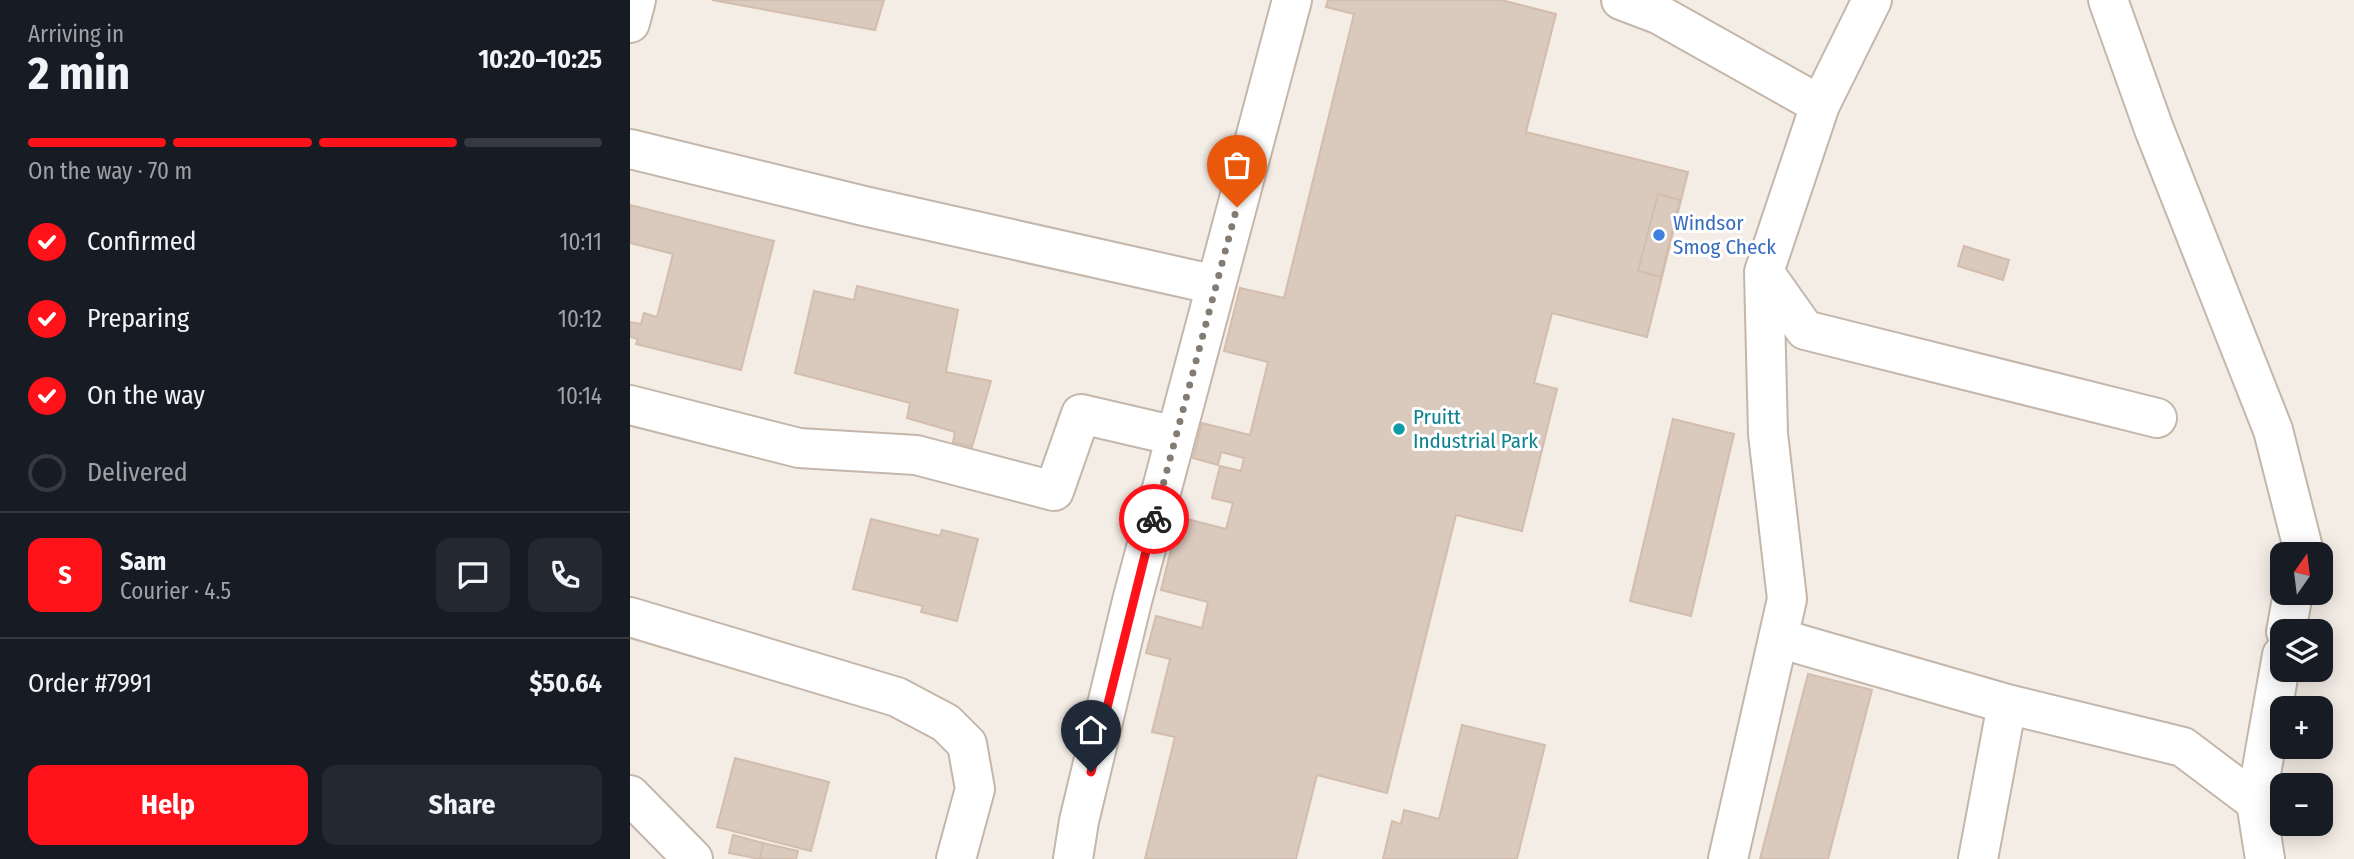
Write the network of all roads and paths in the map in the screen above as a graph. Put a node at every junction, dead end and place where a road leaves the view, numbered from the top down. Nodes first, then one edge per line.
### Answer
1 (636, 0) edge
2 (1292, 0) edge
3 (1621, 0) edge
4 (1872, 0) edge
5 (2108, 0) edge
6 (630, 23) edge
7 (1820, 105) junction
8 (630, 149) edge
9 (1764, 272) junction
10 (1216, 285) junction
11 (630, 405) edge
12 (2157, 418) dead end
13 (1176, 436) junction
14 (2301, 542) edge
15 (630, 617) edge
16 (1778, 638) junction
17 (2277, 682) edge
18 (2007, 704) junction
19 (630, 795) edge
20 (2256, 802) junction
21 (693, 859) edge
22 (956, 859) edge
23 (1073, 859) edge
24 (1728, 859) edge
25 (1978, 859) edge
26 (2265, 859) edge

1 - 6 street
2 - 10 street
3 - 7 street
4 - 7 street
5 - 14 street
7 - 9 street
8 - 10 street
9 - 12 street
9 - 16 street
10 - 13 street
11 - 13 street
13 - 23 street
15 - 22 street
16 - 18 street
16 - 24 street
17 - 20 street
18 - 20 street
18 - 25 street
19 - 21 street
20 - 26 street

